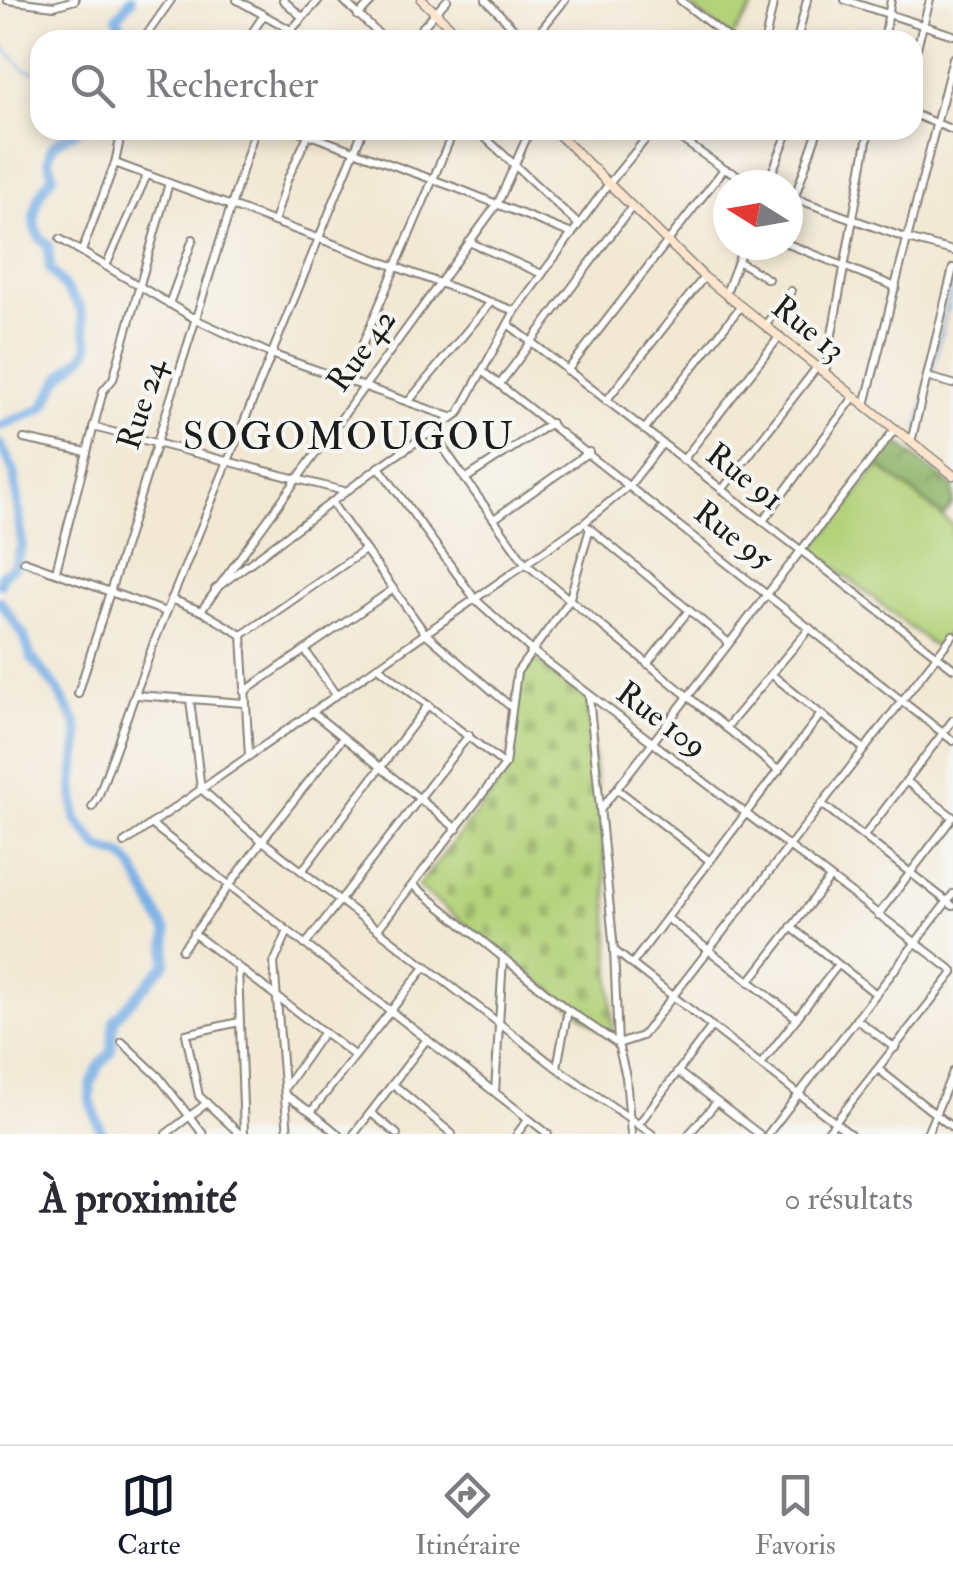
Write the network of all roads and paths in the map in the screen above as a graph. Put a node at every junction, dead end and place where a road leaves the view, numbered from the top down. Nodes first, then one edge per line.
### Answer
1 (6, 0) edge
2 (75, 0) edge
3 (171, 0) edge
4 (237, 0) edge
5 (283, 0) edge
6 (320, 0) edge
7 (343, 0) edge
8 (374, 0) edge
9 (422, 0) edge
10 (446, 0) edge
11 (486, 0) edge
12 (565, 0) edge
13 (680, 0) edge
14 (774, 0) edge
15 (807, 0) edge
16 (846, 0) edge
17 (892, 0) edge
18 (930, 0) edge
19 (17, 2) edge
20 (436, 12) junction
21 (264, 14) junction
22 (889, 14) junction
23 (358, 16) junction
24 (302, 17) junction
25 (922, 26) junction
26 (150, 30) edge
27 (254, 30) edge
28 (292, 30) joint
29 (374, 30) edge
30 (420, 30) edge
31 (454, 30) edge
32 (514, 30) edge
33 (541, 30) edge
34 (717, 30) edge
35 (767, 30) edge
36 (799, 30) edge
37 (886, 30) edge
38 (921, 30) edge
39 (953, 36) edge
40 (953, 58) edge
41 (923, 118) edge
42 (936, 124) junction
43 (953, 130) edge
44 (120, 140) edge
45 (252, 140) edge
46 (306, 140) edge
47 (333, 140) edge
48 (357, 140) edge
49 (449, 140) edge
50 (487, 140) edge
51 (525, 140) edge
52 (564, 140) edge
53 (645, 140) edge
54 (682, 140) edge
55 (784, 140) edge
56 (814, 140) edge
57 (866, 140) edge
58 (353, 149) junction
59 (115, 164) junction
60 (514, 164) junction
61 (724, 170) edge
62 (771, 170) edge
63 (802, 170) edge
64 (147, 175) junction
65 (431, 178) junction
66 (169, 183) junction
67 (713, 184) edge
68 (608, 185) junction
69 (803, 202) edge
70 (498, 203) junction
71 (229, 206) junction
72 (632, 208) junction
73 (852, 220) junction
74 (274, 222) junction
75 (579, 224) junction
76 (572, 234) junction
77 (60, 239) dead end
78 (193, 239) dead end
79 (319, 239) junction
80 (908, 239) junction
81 (469, 242) junction
82 (667, 243) junction
83 (803, 250) edge
84 (82, 251) junction
85 (953, 251) edge
86 (738, 261) joint
87 (106, 266) junction
88 (397, 268) junction
89 (844, 268) junction
90 (953, 268) edge
91 (542, 274) junction
92 (704, 277) junction
93 (768, 279) dead end
94 (441, 284) junction
95 (896, 286) junction
96 (140, 287) junction
97 (790, 291) dead end
98 (726, 293) junction
99 (491, 302) junction
100 (169, 304) junction
101 (741, 306) junction
102 (515, 312) junction
103 (195, 319) junction
104 (508, 324) junction
105 (766, 324) junction
106 (780, 336) junction
107 (530, 342) junction
108 (271, 354) junction
109 (567, 370) junction
110 (821, 370) junction
111 (482, 371) junction
112 (927, 377) junction
113 (346, 383) junction
114 (500, 384) junction
115 (953, 384) edge
116 (364, 388) junction
117 (854, 396) junction
118 (606, 401) junction
119 (408, 402) junction
120 (865, 406) junction
121 (456, 416) junction
122 (551, 423) junction
123 (93, 427) junction
124 (895, 429) junction
125 (644, 430) junction
126 (432, 431) junction
127 (24, 439) dead end
128 (154, 442) junction
129 (912, 442) junction
130 (662, 444) junction
131 (87, 452) junction
132 (589, 452) junction
133 (227, 460) junction
134 (684, 460) junction
135 (379, 466) junction
136 (953, 475) edge
137 (296, 479) junction
138 (466, 479) junction
139 (630, 485) junction
140 (722, 490) junction
141 (345, 491) junction
142 (332, 502) junction
143 (494, 520) junction
144 (763, 521) junction
145 (587, 525) junction
146 (365, 550) junction
147 (801, 550) junction
148 (24, 561) dead end
149 (525, 564) junction
150 (56, 571) junction
151 (215, 589) junction
152 (392, 590) junction
153 (110, 591) junction
154 (767, 594) junction
155 (474, 598) junction
156 (171, 599) junction
157 (569, 601) junction
158 (688, 610) junction
159 (201, 611) junction
160 (166, 612) junction
161 (810, 628) junction
162 (425, 633) junction
163 (242, 635) junction
164 (953, 635) edge
165 (729, 644) junction
166 (305, 650) junction
167 (530, 650) junction
168 (937, 655) junction
169 (647, 664) junction
170 (378, 666) junction
171 (953, 668) edge
172 (771, 674) junction
173 (244, 692) junction
174 (78, 694) dead end
175 (589, 694) junction
176 (136, 695) junction
177 (336, 695) junction
178 (688, 697) junction
179 (190, 700) junction
180 (902, 700) junction
181 (244, 703) junction
182 (428, 705) junction
183 (512, 708) junction
184 (312, 712) junction
185 (821, 714) junction
186 (953, 720) edge
187 (726, 728) junction
188 (943, 733) junction
189 (468, 736) junction
190 (342, 739) junction
191 (953, 741) edge
192 (652, 743) junction
193 (864, 749) junction
194 (249, 756) junction
195 (504, 766) junction
196 (380, 769) junction
197 (778, 771) junction
198 (906, 781) junction
199 (200, 789) junction
200 (617, 789) junction
201 (419, 800) junction
202 (822, 804) junction
203 (92, 808) dead end
204 (601, 809) junction
205 (746, 814) junction
206 (953, 817) edge
207 (151, 824) junction
208 (456, 829) junction
209 (864, 836) junction
210 (262, 840) junction
211 (124, 843) dead end
212 (789, 847) junction
213 (710, 862) junction
214 (302, 871) junction
215 (908, 872) junction
216 (830, 878) junction
217 (413, 885) junction
218 (230, 887) junction
219 (953, 894) edge
220 (340, 900) junction
221 (950, 904) edge
222 (878, 915) junction
223 (667, 918) junction
224 (790, 927) junction
225 (378, 929) junction
226 (288, 932) junction
227 (192, 933) junction
228 (915, 943) junction
229 (306, 945) junction
230 (182, 950) dead end
231 (614, 950) junction
232 (709, 950) junction
233 (503, 958) junction
234 (632, 964) junction
235 (838, 965) junction
236 (426, 966) junction
237 (238, 967) junction
238 (953, 972) edge
239 (749, 982) junction
240 (876, 994) junction
241 (674, 996) junction
242 (276, 998) junction
243 (568, 1010) junction
244 (391, 1011) junction
245 (796, 1018) junction
246 (856, 1019) junction
247 (238, 1022) junction
248 (499, 1023) junction
249 (712, 1026) junction
250 (323, 1033) junction
251 (427, 1039) junction
252 (122, 1042) dead end
253 (618, 1044) junction
254 (894, 1048) junction
255 (355, 1056) junction
256 (761, 1064) junction
257 (557, 1068) junction
258 (878, 1070) junction
259 (678, 1072) junction
260 (953, 1072) edge
261 (393, 1084) junction
262 (286, 1091) junction
263 (495, 1094) junction
264 (800, 1094) junction
265 (717, 1102) junction
266 (206, 1103) junction
267 (311, 1112) junction
268 (371, 1113) junction
269 (935, 1114) junction
270 (189, 1116) junction
271 (528, 1119) junction
272 (634, 1122) junction
273 (835, 1122) junction
274 (953, 1128) edge
275 (166, 1134) edge
276 (203, 1134) edge
277 (242, 1134) edge
278 (288, 1134) edge
279 (338, 1134) edge
280 (354, 1134) edge
281 (397, 1134) edge
282 (451, 1134) edge
283 (517, 1134) edge
284 (548, 1134) edge
285 (631, 1134) edge
286 (652, 1134) edge
287 (690, 1134) edge
288 (758, 1134) edge
289 (768, 1134) edge
290 (826, 1134) edge
291 (850, 1134) edge
292 (928, 1134) edge

1 - 19 street
2 - 19 street
3 - 26 street
4 - 21 street
5 - 24 street
6 - 24 street
7 - 23 street
8 - 23 street
9 - 20 street
10 - 20 street
11 - 32 street
12 - 33 street
13 - 34 street
14 - 35 street
15 - 36 street
16 - 22 street
17 - 22 street
18 - 25 street
20 - 30 street
20 - 31 street
21 - 27 street
21 - 28 street
22 - 25 street
22 - 37 street
23 - 29 street
24 - 28 street
25 - 38 street
25 - 39 street
40 - 42 street
41 - 42 street
42 - 43 street
42 - 80 street
44 - 59 street
45 - 71 street, Rue 24
46 - 74 street
47 - 58 street
48 - 58 street
49 - 65 street
50 - 60 street
51 - 60 street, Rue 42
52 - 68 street, Rue 13
53 - 68 street
54 - 61 street
55 - 62 street
56 - 63 street
57 - 73 street
58 - 65 street
58 - 79 street
59 - 64 street
59 - 84 street
60 - 70 street, Rue 42
60 - 75 street
64 - 66 street
64 - 87 street
65 - 70 street
65 - 88 street
66 - 71 street
66 - 96 street
67 - 82 street
68 - 72 street, Rue 13
68 - 75 street
69 - 73 street
70 - 76 street
70 - 81 street, Rue 42
71 - 74 street
71 - 103 street, Rue 24
72 - 82 street, Rue 13
72 - 107 street
73 - 80 street
73 - 89 street
74 - 79 street
75 - 76 street
76 - 91 street
77 - 84 street
78 - 100 street
79 - 88 street
79 - 108 street
80 - 85 street
80 - 95 street
81 - 91 street
81 - 94 street, Rue 42
82 - 92 street, Rue 13
82 - 109 street
83 - 89 street
84 - 87 street
86 - 93 street
86 - 98 street
87 - 96 street
88 - 94 street
88 - 113 street
89 - 95 street
89 - 110 street
90 - 112 street
91 - 102 street
92 - 98 street, Rue 13
92 - 118 street
94 - 99 street
94 - 116 street, Rue 42
95 - 120 street
96 - 100 street
96 - 123 street
97 - 105 street
98 - 101 street, Rue 13
99 - 102 street
99 - 119 street
100 - 103 street
101 - 105 street, Rue 13
101 - 125 street
102 - 104 street
103 - 108 street
103 - 128 street, Rue 24
104 - 107 street, Rue 91
104 - 111 street
105 - 106 street, Rue 13
106 - 110 street, Rue 13
106 - 134 street
107 - 109 street, Rue 91
107 - 114 street
108 - 113 street
108 - 133 street
109 - 118 street, Rue 91
110 - 117 street, Rue 13
110 - 140 street
111 - 114 street, Rue 95
111 - 121 street
112 - 115 street
112 - 129 street
113 - 116 street
114 - 122 street, Rue 95
116 - 119 street
116 - 137 street, Rue 42
117 - 120 street, Rue 13
117 - 144 street
118 - 125 street, Rue 91
119 - 121 street
120 - 124 street, Rue 13
121 - 126 street, Rue 42
122 - 132 street, Rue 95
122 - 138 street
123 - 128 street
123 - 131 street
124 - 129 street, Rue 13
124 - 147 street
125 - 130 street, Rue 91
126 - 135 street, Rue 42
126 - 138 street
127 - 131 street
128 - 133 street
128 - 153 street, Rue 24
129 - 136 street, Rue 13
130 - 134 street, Rue 91
130 - 139 street
131 - 150 street
132 - 139 street, Rue 95
132 - 143 street
133 - 137 street
133 - 156 street
134 - 140 street, Rue 91
135 - 141 street, Rue 42
135 - 155 street, Rue 109
137 - 141 street
137 - 151 street, Rue 42
138 - 143 street
139 - 145 street
139 - 154 street, Rue 95
140 - 144 street, Rue 91
141 - 142 street, Rue 42
142 - 146 street
142 - 151 street, Rue 42
143 - 149 street
144 - 147 street, Rue 91
145 - 149 street
145 - 157 street
145 - 158 street
146 - 152 street
146 - 163 street
147 - 154 street
147 - 168 street, Rue 91
148 - 150 street
149 - 155 street
149 - 157 street
150 - 153 street
151 - 159 street, Rue 42
152 - 162 street
152 - 166 street
153 - 160 street
153 - 174 street, Rue 24
154 - 161 street, Rue 95
154 - 165 street
155 - 162 street
155 - 167 street, Rue 109
156 - 159 street
156 - 160 street
157 - 167 street
157 - 169 street
158 - 165 street
158 - 169 street
159 - 163 street
160 - 176 street
161 - 172 street
161 - 180 street, Rue 95
162 - 170 street
162 - 183 street
163 - 173 street
164 - 168 street
165 - 178 street
166 - 173 street
166 - 177 street
167 - 175 street, Rue 109
167 - 183 street
168 - 171 street, Rue 91
168 - 180 street
169 - 178 street
170 - 177 street
170 - 182 street
172 - 185 street
172 - 187 street
173 - 181 street
175 - 192 street, Rue 109
175 - 204 street
176 - 179 street
176 - 203 street
177 - 184 street
178 - 187 street
178 - 192 street
179 - 181 street
179 - 199 street
180 - 188 street, Rue 95
180 - 193 street
181 - 194 street
182 - 189 street
182 - 196 street
183 - 195 street
184 - 190 street
184 - 194 street
185 - 193 street
185 - 197 street
186 - 188 street
187 - 197 street
188 - 191 street, Rue 95
188 - 198 street
189 - 195 street
189 - 201 street
190 - 196 street
190 - 210 street
192 - 200 street
192 - 205 street, Rue 109
193 - 202 street
194 - 199 street
195 - 208 street
196 - 201 street
196 - 214 street
197 - 205 street
198 - 206 street
198 - 209 street
199 - 207 street
199 - 210 street
200 - 204 street
200 - 213 street
201 - 208 street
201 - 220 street
202 - 209 street
202 - 212 street
204 - 231 street
205 - 212 street, Rue 109
205 - 213 street
206 - 215 street
207 - 211 street
207 - 218 street
208 - 217 street
209 - 215 street
210 - 214 street
210 - 218 street
212 - 216 street, Rue 109
212 - 232 street
213 - 223 street
214 - 220 street
215 - 221 street
215 - 222 street
216 - 222 street, Rue 109
216 - 224 street
217 - 225 street
217 - 233 street
218 - 226 street
218 - 227 street
219 - 221 street
220 - 225 street
220 - 229 street
221 - 228 street
222 - 228 street, Rue 109
223 - 232 street
223 - 234 street
224 - 235 street
224 - 239 street
225 - 236 street
226 - 229 street
226 - 242 street
227 - 230 street
227 - 237 street
228 - 238 street, Rue 109
228 - 240 street
229 - 244 street
231 - 234 street
231 - 253 street
232 - 239 street
232 - 241 street
233 - 243 street
233 - 248 street
234 - 241 street
235 - 240 street
235 - 245 street
236 - 244 street
236 - 248 street
237 - 242 street
237 - 247 street
238 - 254 street
239 - 245 street
240 - 246 street
241 - 249 street
241 - 253 street
242 - 250 street
242 - 262 street
243 - 253 street
243 - 257 street
244 - 251 street
244 - 255 street
245 - 256 street
246 - 254 street
246 - 264 street
247 - 266 street
247 - 277 street
248 - 257 street
248 - 263 street
249 - 256 street
249 - 259 street
250 - 255 street
250 - 262 street
251 - 261 street
251 - 263 street
252 - 270 street
253 - 272 street
254 - 258 street
255 - 267 street
256 - 264 street
257 - 272 street
258 - 269 street
258 - 273 street
259 - 265 street
259 - 272 street
260 - 269 street
261 - 268 street
261 - 282 street
262 - 267 street
262 - 278 street
263 - 271 street
264 - 273 street
264 - 289 street
265 - 287 street
265 - 288 street
266 - 270 street
266 - 277 street
267 - 279 street
268 - 280 street
268 - 281 street
269 - 274 street
269 - 292 street
270 - 275 street
270 - 276 street
271 - 283 street
271 - 284 street
272 - 285 street
272 - 286 street
273 - 290 street
273 - 291 street

